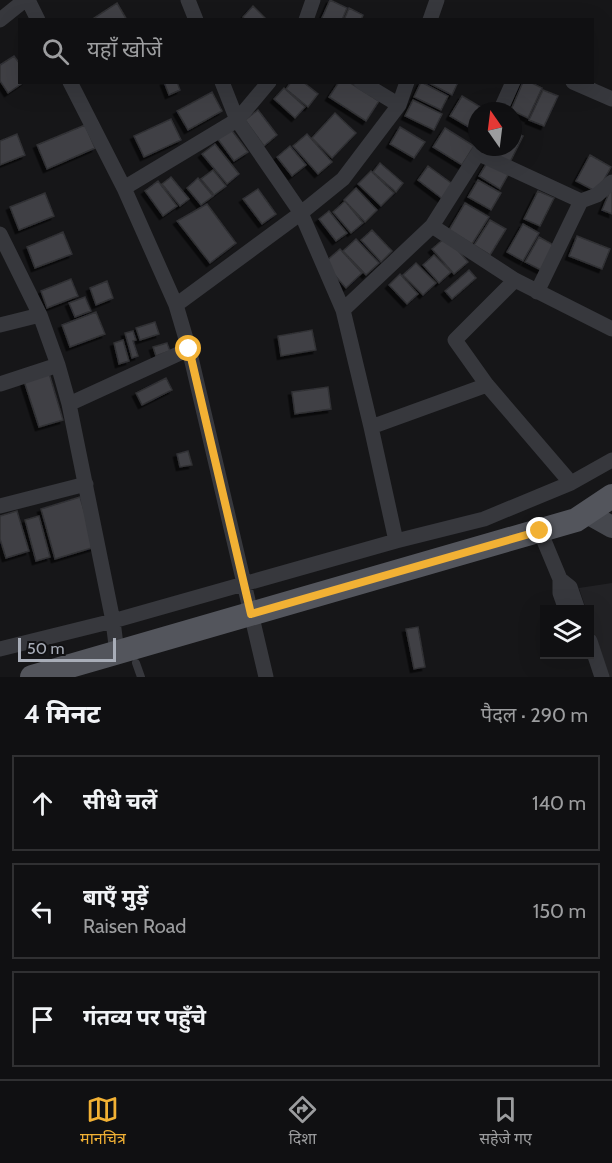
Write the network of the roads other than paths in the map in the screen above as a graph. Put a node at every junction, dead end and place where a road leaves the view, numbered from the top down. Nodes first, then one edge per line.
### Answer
1 (27, 0) edge
2 (313, 0) edge
3 (437, 0) edge
4 (189, 1) edge
5 (37, 18) edge
6 (195, 18) edge
7 (307, 18) edge
8 (431, 18) edge
9 (0, 20) edge
10 (71, 84) edge
11 (223, 84) edge
12 (267, 84) edge
13 (364, 84) edge
14 (406, 84) edge
15 (512, 84) edge
16 (578, 84) edge
17 (612, 99) edge
18 (504, 102) edge
19 (399, 105) junction
20 (237, 120) junction
21 (477, 156) edge
22 (493, 156) edge
23 (612, 182) edge
24 (124, 188) junction
25 (581, 201) junction
26 (301, 213) junction
27 (432, 226) junction
28 (0, 234) edge
29 (6, 261) edge
30 (515, 280) junction
31 (537, 292) junction
32 (176, 305) junction
33 (344, 310) junction
34 (40, 315) junction
35 (0, 325) edge
36 (612, 329) edge
37 (189, 349) junction
38 (58, 365) junction
39 (0, 384) edge
40 (487, 385) junction
41 (69, 404) junction
42 (371, 427) junction
43 (612, 460) edge
44 (570, 483) junction
45 (86, 484) junction
46 (612, 496) edge
47 (0, 506) edge
48 (604, 519) edge
49 (543, 538) junction
50 (396, 541) junction
51 (560, 579) junction
52 (244, 583) junction
53 (564, 605) edge
54 (577, 605) edge
55 (113, 621) junction
56 (253, 622) junction
57 (0, 649) edge
58 (594, 653) edge
59 (585, 659) edge
60 (132, 664) edge
61 (32, 677) edge
62 (89, 677) edge
63 (266, 677) edge
64 (592, 677) edge
65 (602, 677) edge

1 - 5 street
1 - 9 street
2 - 7 street
3 - 8 street
4 - 6 street
10 - 24 street
11 - 20 street
12 - 20 street
13 - 19 street
14 - 19 street
15 - 18 street
16 - 17 street
19 - 26 street
20 - 24 street
20 - 26 street
21 - 27 street
22 - 25 street
23 - 25 street
24 - 32 street
25 - 31 street
26 - 32 street
26 - 33 street
27 - 30 street
27 - 33 street
28 - 29 street
29 - 34 street
30 - 31 street
30 - 40 street
31 - 36 street
32 - 37 street
33 - 42 street
34 - 35 street
34 - 38 street
37 - 41 street
37 - 52 street
38 - 39 street
38 - 41 street
40 - 42 street
40 - 44 street
41 - 45 street
42 - 50 street
43 - 44 street
44 - 50 street
45 - 47 street
45 - 55 street
46 - 48 main road
48 - 49 main road
49 - 51 street
49 - 56 main road
50 - 52 street
51 - 53 street
51 - 54 street
52 - 55 street
52 - 56 street
55 - 57 street
55 - 60 street
56 - 60 main road
56 - 63 street
58 - 65 street
59 - 64 street
60 - 61 main road
60 - 62 main road

